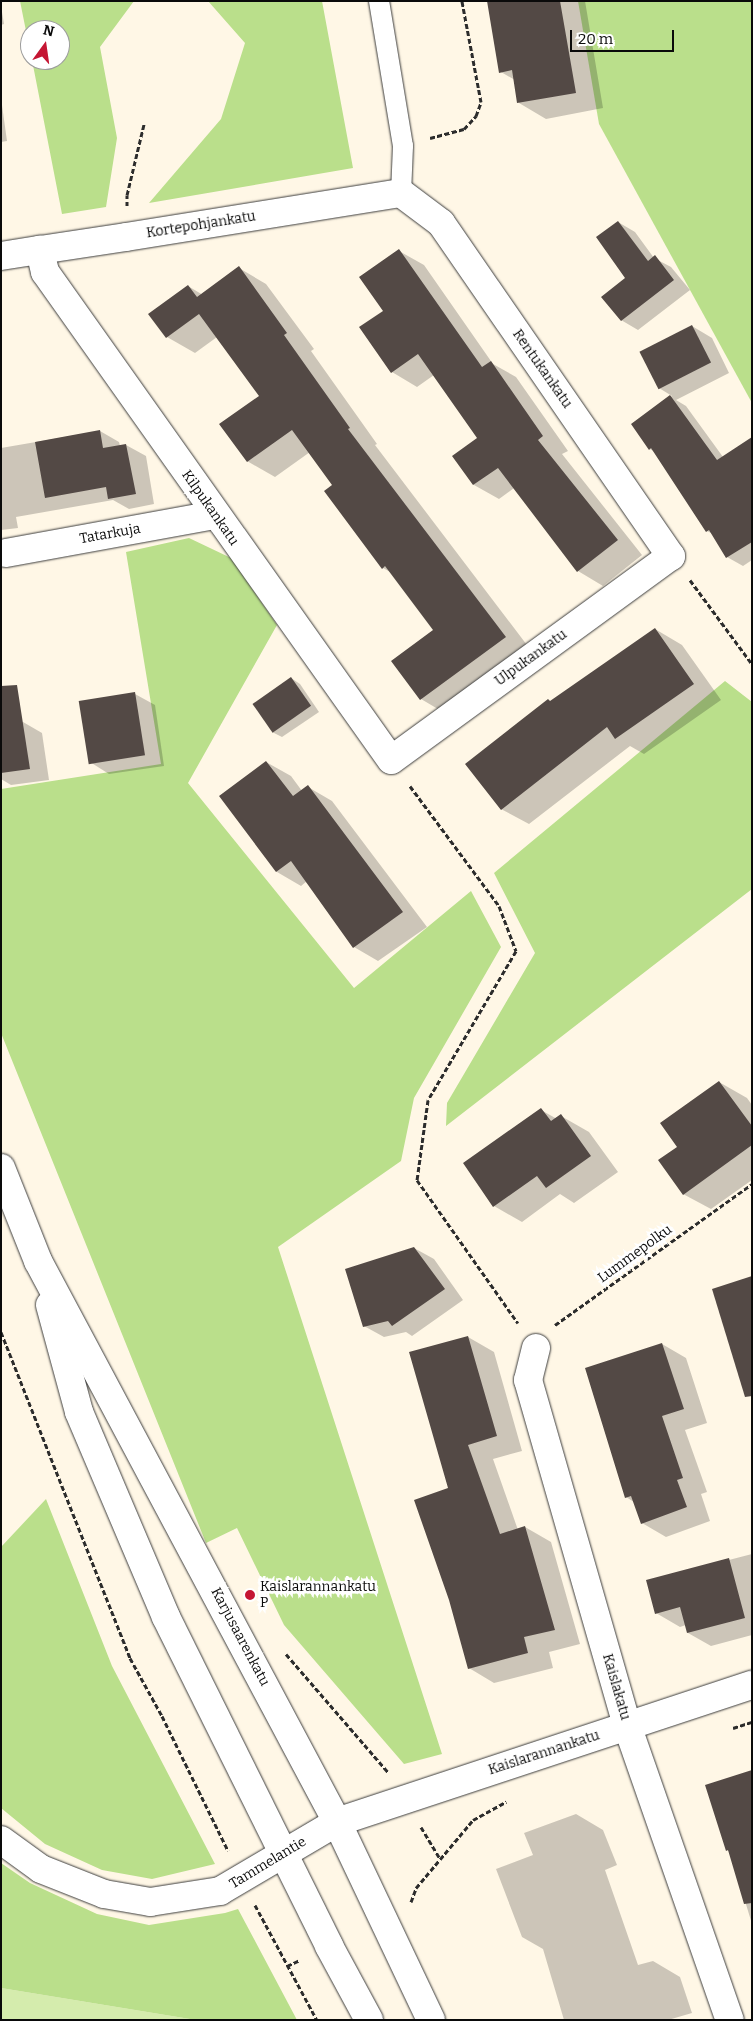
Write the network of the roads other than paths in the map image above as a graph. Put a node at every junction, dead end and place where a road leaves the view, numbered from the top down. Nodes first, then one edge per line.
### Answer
1 (379, 1) edge
2 (401, 193) junction
3 (40, 250) junction
4 (1, 256) edge
5 (215, 515) junction
6 (6, 554) dead end
7 (671, 556) joint
8 (391, 760) joint
9 (1, 1168) edge
10 (38, 1260) junction
11 (536, 1348) road end
12 (752, 1685) edge
13 (627, 1725) junction
14 (337, 1822) junction
15 (1, 1840) edge
16 (284, 1854) junction
17 (369, 2020) edge
18 (431, 2020) edge
19 (730, 2020) edge

1 - 2 lane
2 - 3 street, Kortepohjankatu
2 - 7 street, Rentukankatu
3 - 4 street, Kortepohjankatu
3 - 5 street, Kilpukankatu
5 - 6 street, Tatarkuja
5 - 8 street, Kilpukankatu
7 - 8 street, Ulpukankatu
9 - 10 street, Karjusaarenkatu
10 - 14 street, Karjusaarenkatu
10 - 16 street, Karjusaarenkatu
11 - 13 street, Kaislakatu
12 - 13 street, Kaislarannankatu
13 - 14 street, Kaislarannankatu
13 - 19 street, Kaislakatu
14 - 16 street, Tammelantie
14 - 18 street, Karjusaarenkatu
15 - 16 street, Tammelantie
16 - 17 street, Karjusaarenkatu

